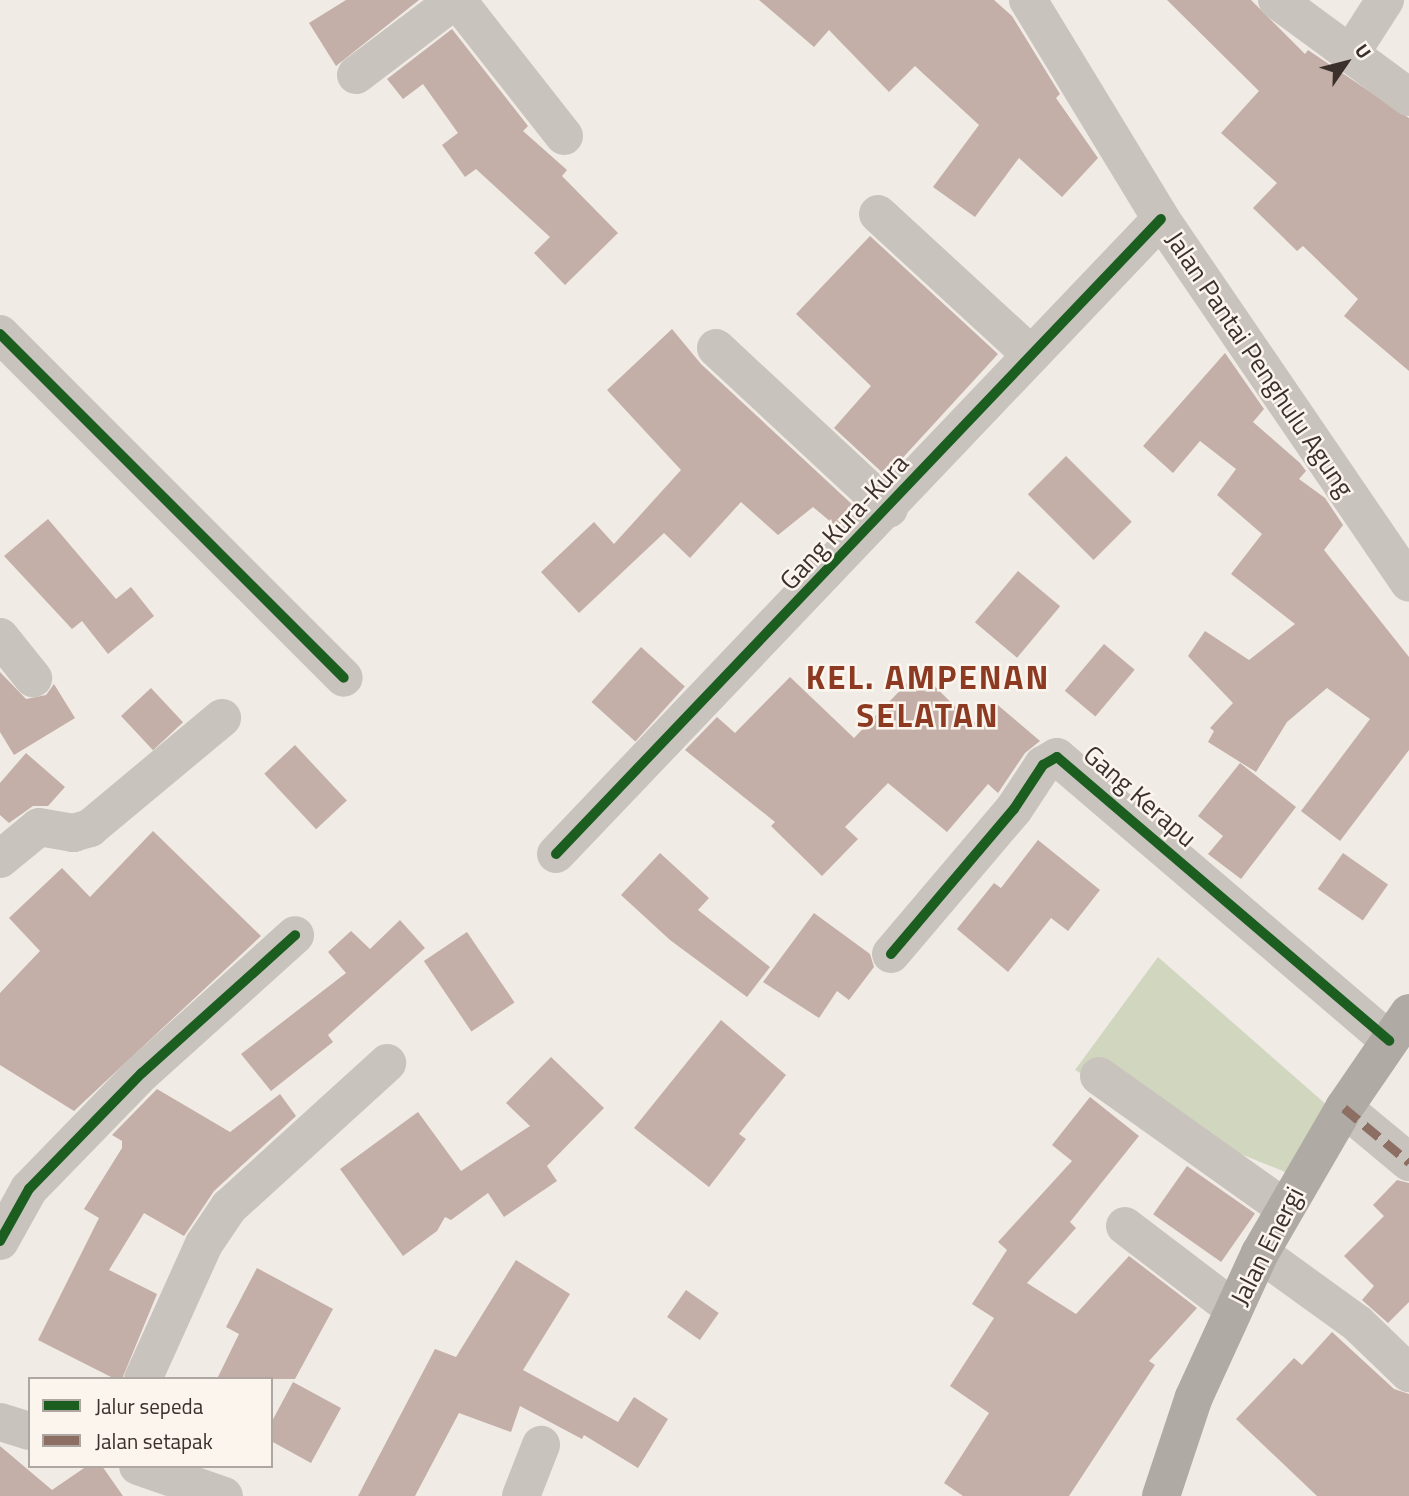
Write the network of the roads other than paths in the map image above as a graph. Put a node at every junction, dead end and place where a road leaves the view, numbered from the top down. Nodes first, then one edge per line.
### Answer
1 (456, 0) edge
2 (1028, 0) edge
3 (1278, 0) edge
4 (1385, 0) edge
5 (1351, 53) junction
6 (356, 75) dead end
7 (1409, 97) edge
8 (564, 136) dead end
9 (877, 214) dead end
10 (1161, 219) junction
11 (0, 334) edge
12 (716, 348) dead end
13 (1029, 353) junction
14 (890, 509) junction
15 (1409, 583) edge
16 (0, 637) edge
17 (33, 678) dead end
18 (344, 678) dead end
19 (222, 718) dead end
20 (556, 854) dead end
21 (0, 859) edge
22 (295, 935) dead end
23 (891, 954) dead end
24 (1399, 1027) edge
25 (387, 1063) dead end
26 (1099, 1076) dead end
27 (1345, 1108) junction
28 (1409, 1162) edge
29 (1283, 1207) junction
30 (1125, 1226) dead end
31 (0, 1241) edge
32 (1260, 1253) junction
33 (1234, 1309) junction
34 (1409, 1373) edge
35 (144, 1377) edge
36 (0, 1422) edge
37 (28, 1430) edge
38 (541, 1445) dead end
39 (144, 1468) edge
40 (224, 1496) edge
41 (521, 1496) edge
42 (1161, 1496) edge

1 - 6 street
1 - 8 street
2 - 10 street, Jalan Pantai Penghulu Agung
3 - 5 street
4 - 5 street
5 - 7 street
9 - 13 street
10 - 13 street, Gang Kura-Kura
10 - 15 street, Jalan Pantai Penghulu Agung
11 - 18 street
12 - 14 street, Gang Kura-Kura
13 - 14 street, Gang Kura-Kura
14 - 20 street, Gang Kura-Kura
16 - 17 street
19 - 21 street
22 - 31 street
23 - 24 street, Gang Kerapu
24 - 27 highway, Jalan Energi
25 - 35 street
26 - 29 street
27 - 28 street
27 - 29 highway, Jalan Energi
29 - 32 highway, Jalan Energi
30 - 33 street
32 - 33 highway, Jalan Energi
32 - 34 street
33 - 42 highway, Jalan Energi
36 - 37 street
38 - 41 street
39 - 40 street

